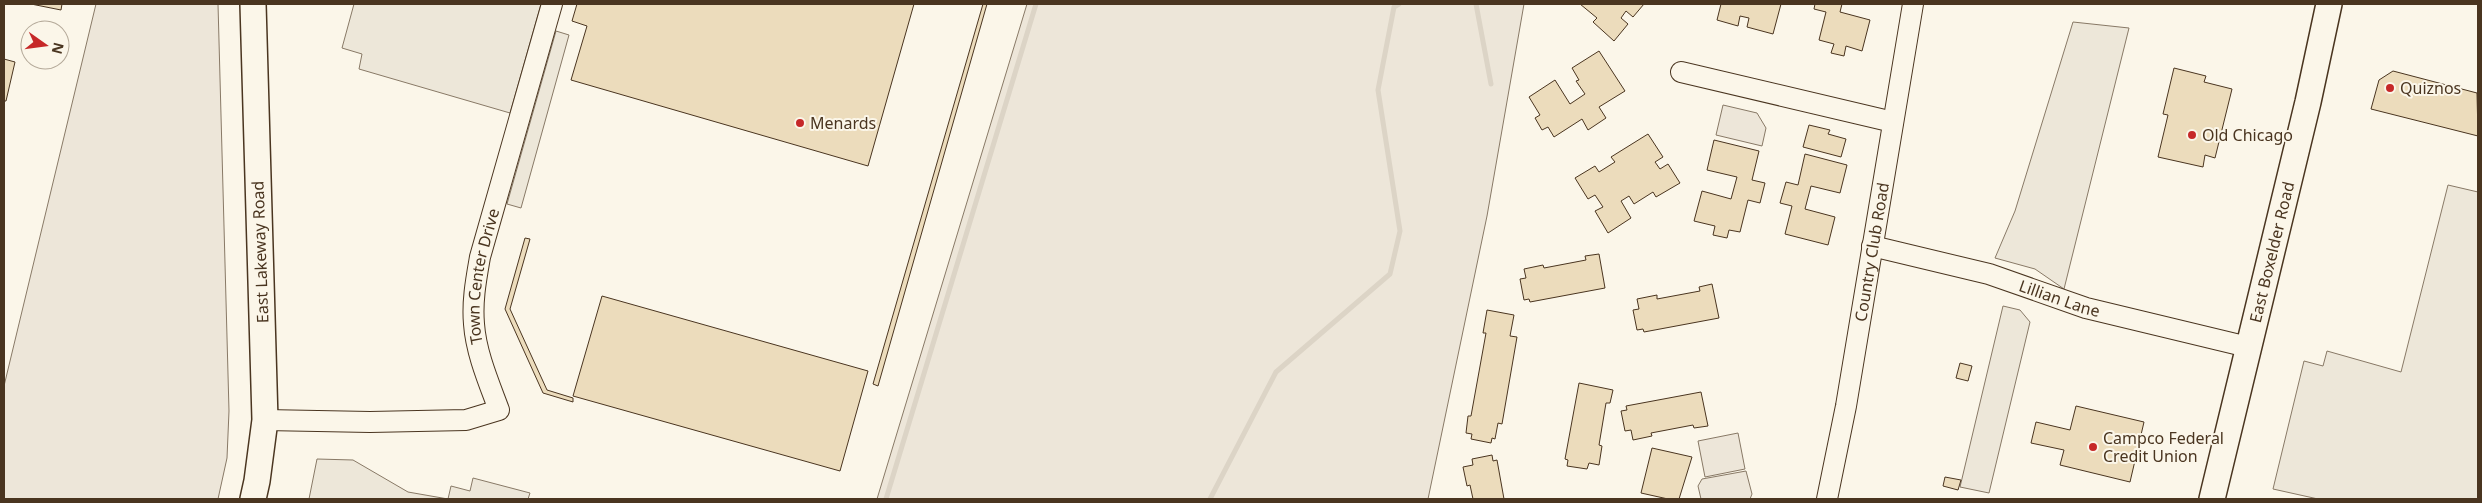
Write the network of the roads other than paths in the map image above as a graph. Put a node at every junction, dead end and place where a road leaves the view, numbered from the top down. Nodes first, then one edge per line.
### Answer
1 (253, 4) edge
2 (552, 4) edge
3 (1913, 4) edge
4 (2329, 4) edge
5 (1681, 72) dead end
6 (1893, 122) junction
7 (1872, 246) junction
8 (2248, 347) junction
9 (265, 420) junction
10 (253, 499) edge
11 (1827, 499) edge
12 (2212, 499) edge

1 - 9 main road, East Lakeway Road
2 - 9 street, Town Center Drive
3 - 6 street, Country Club Road
4 - 8 main road, East Boxelder Road
5 - 6 street
6 - 7 street, Country Club Road
7 - 8 street, Lillian Lane
7 - 11 street, Country Club Road
8 - 12 main road, East Boxelder Road
9 - 10 main road, East Lakeway Road

